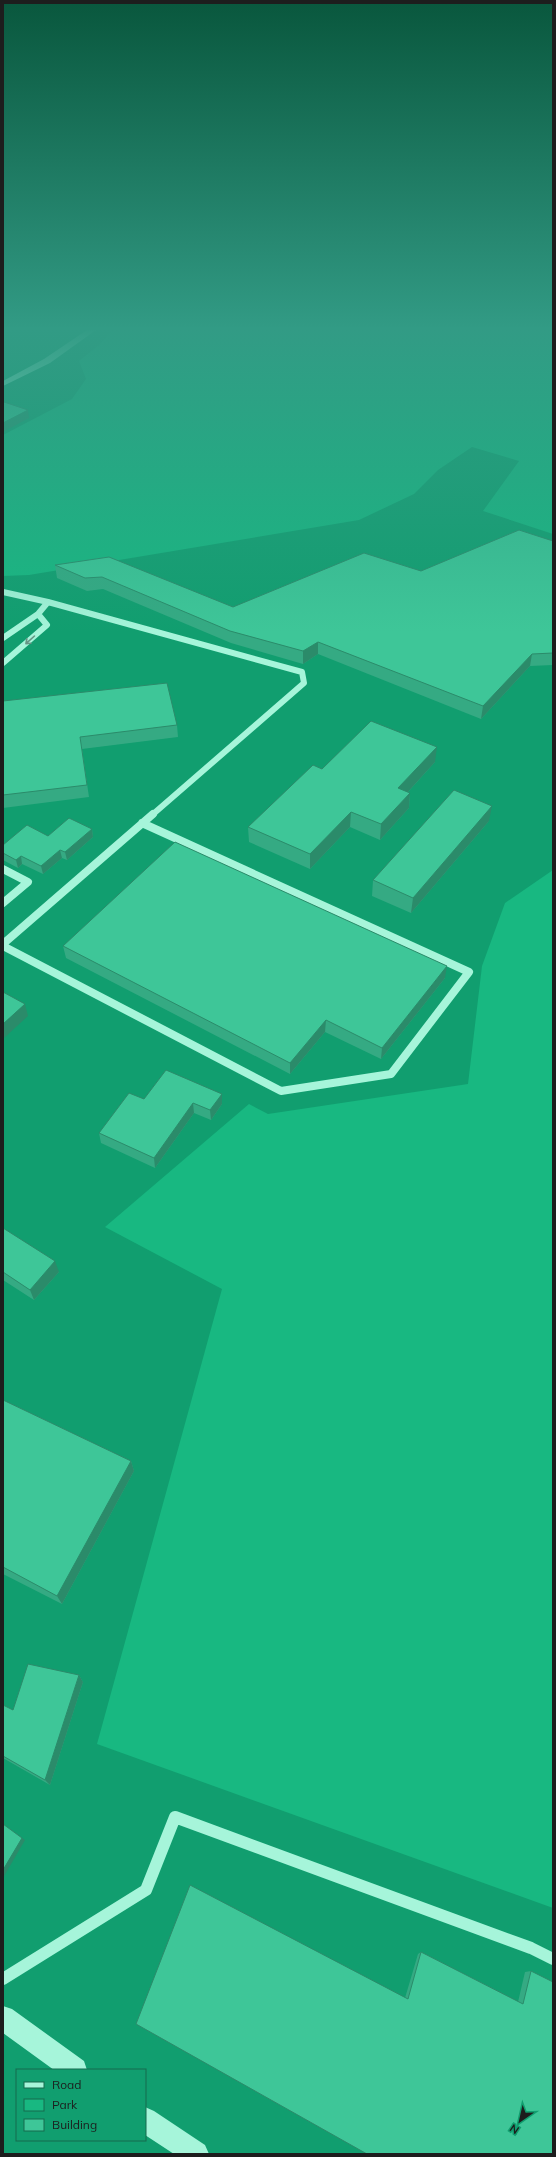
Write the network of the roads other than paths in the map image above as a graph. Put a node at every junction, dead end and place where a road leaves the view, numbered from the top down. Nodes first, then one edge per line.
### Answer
1 (3, 592) edge
2 (48, 602) junction
3 (38, 614) junction
4 (3, 638) edge
5 (3, 663) edge
6 (142, 823) junction
7 (3, 869) edge
8 (3, 903) edge
9 (3, 945) edge
10 (553, 1959) edge
11 (3, 1979) edge
12 (3, 2018) edge
13 (75, 2069) edge
14 (146, 2121) edge
15 (196, 2154) edge

1 - 2 lane
2 - 3 lane
2 - 6 lane
3 - 4 lane
3 -> 5 lane
6 - 9 lane
6 - 9 lane
7 - 8 lane
10 - 11 lane
12 - 13 street
14 - 15 street

